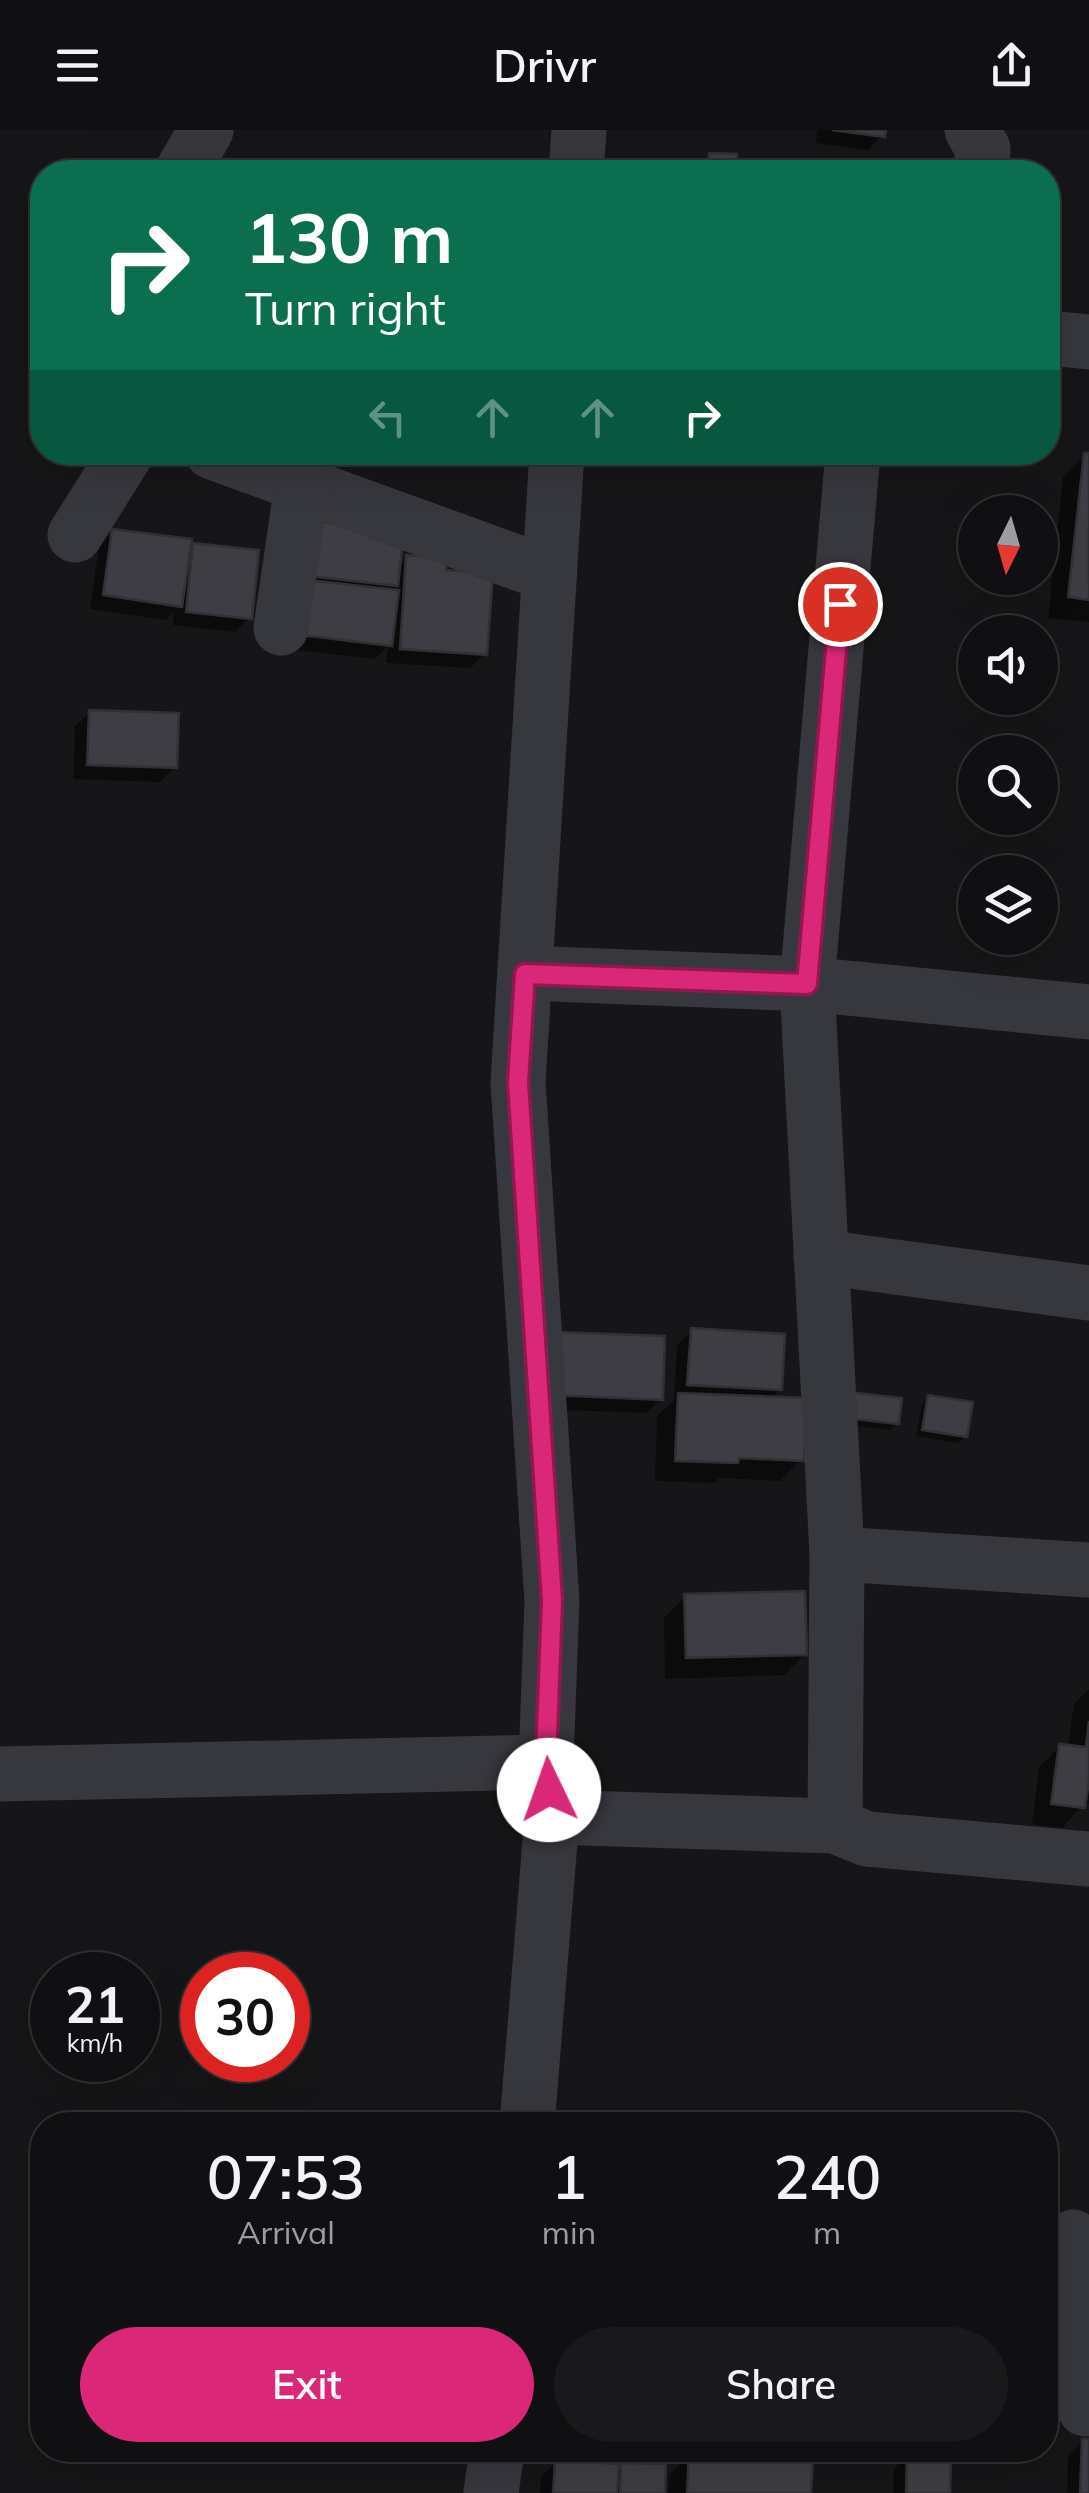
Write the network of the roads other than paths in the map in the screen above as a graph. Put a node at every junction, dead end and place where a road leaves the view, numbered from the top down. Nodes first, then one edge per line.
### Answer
1 (206, 130) edge
2 (579, 130) edge
3 (972, 130) edge
4 (189, 160) edge
5 (577, 160) edge
6 (982, 160) edge
7 (1060, 339) edge
8 (1089, 342) edge
9 (119, 465) edge
10 (247, 465) edge
11 (556, 465) edge
12 (852, 465) edge
13 (302, 485) junction
14 (76, 535) dead end
15 (549, 574) junction
16 (282, 628) dead end
17 (525, 974) junction
18 (807, 984) junction
19 (1089, 1012) edge
20 (821, 1257) junction
21 (1089, 1293) edge
22 (837, 1554) junction
23 (1089, 1570) edge
24 (546, 1762) junction
25 (0, 1774) edge
26 (552, 1817) junction
27 (835, 1826) junction
28 (1089, 1859) edge
29 (527, 2112) edge
30 (1074, 2237) dead end
31 (1073, 2410) edge
32 (495, 2462) edge
33 (491, 2493) edge

1 - 4 street
2 - 5 street
3 - 6 street
7 - 8 street
9 - 14 street
10 - 13 street
11 - 15 street
12 - 18 street
13 - 15 street
13 - 16 street
15 - 17 street
17 - 18 street
17 - 24 street
18 - 19 street
18 - 20 street
20 - 21 street
20 - 22 street
22 - 23 street
22 - 27 street
24 - 25 street
24 - 26 street
26 - 27 street
26 - 29 street
27 - 28 street
30 - 31 street
32 - 33 street

